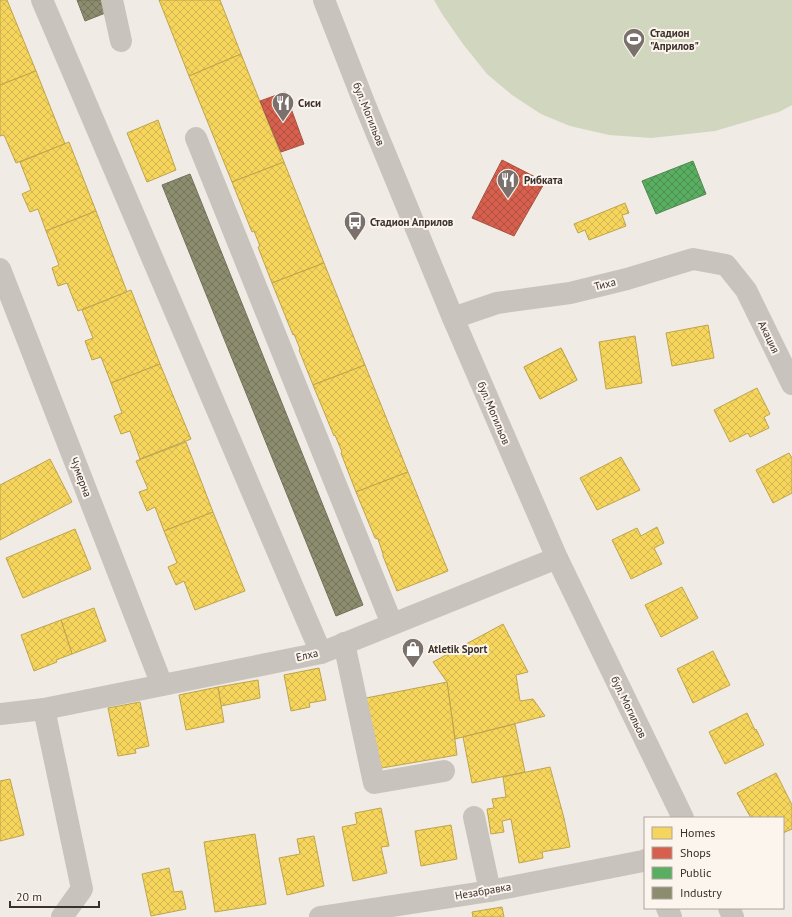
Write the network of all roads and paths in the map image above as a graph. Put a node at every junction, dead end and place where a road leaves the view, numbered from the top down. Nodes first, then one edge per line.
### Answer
1 (42, 0) edge
2 (112, 0) edge
3 (324, 0) edge
4 (121, 41) dead end
5 (196, 138) dead end
6 (2, 279) edge
7 (746, 290) joint
8 (453, 318) junction
9 (792, 384) edge
10 (557, 558) junction
11 (392, 624) junction
12 (344, 643) junction
13 (321, 653) junction
14 (162, 685) junction
15 (2, 709) edge
16 (44, 709) junction
17 (444, 771) dead end
18 (683, 817) edge
19 (474, 818) dead end
20 (644, 862) edge
21 (490, 891) junction
22 (62, 917) edge
23 (320, 917) edge

1 - 13 street
2 - 4 street
3 - 8 street, бул. Могильов
5 - 11 street
6 - 14 street, Чумерна
7 - 8 street, Тиха
7 - 9 street, Акация
8 - 10 street, бул. Могильов
10 - 11 street, Елха
10 - 18 street, бул. Могильов
11 - 12 street, Елха
12 - 13 street, Елха
12 - 17 street
13 - 14 street, Елха
14 - 16 street, Елха
15 - 16 street, Елха
16 - 22 street
19 - 21 street
20 - 21 street, Незабравка
21 - 23 street, Незабравка

